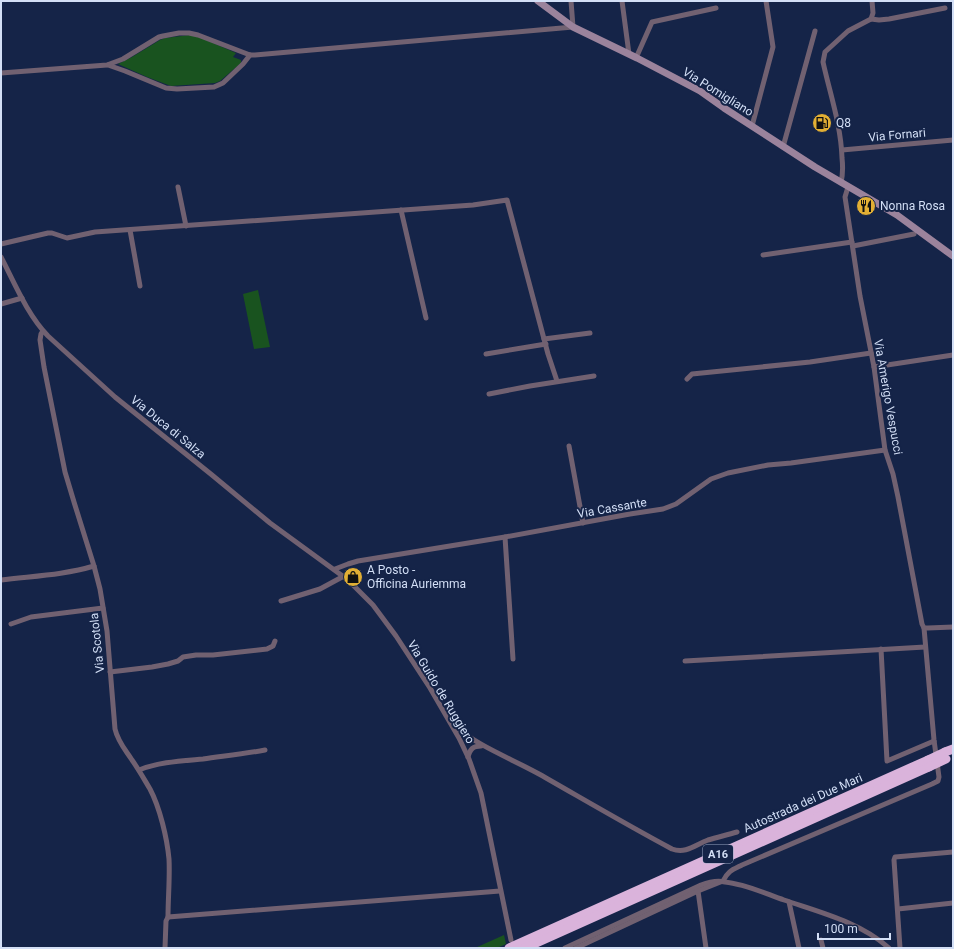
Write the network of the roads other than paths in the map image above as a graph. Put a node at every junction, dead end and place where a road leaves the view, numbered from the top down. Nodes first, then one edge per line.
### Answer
1 (538, 1) edge
2 (571, 1) edge
3 (622, 1) edge
4 (766, 1) edge
5 (872, 1) edge
6 (716, 8) dead end
7 (945, 8) dead end
8 (871, 19) junction
9 (573, 27) junction
10 (815, 31) dead end
11 (250, 55) junction
12 (632, 56) junction
13 (107, 65) junction
14 (1, 73) edge
15 (752, 126) junction
16 (953, 140) edge
17 (783, 147) junction
18 (842, 150) junction
19 (841, 183) junction
20 (178, 187) dead end
21 (848, 187) junction
22 (401, 210) junction
23 (186, 226) junction
24 (130, 230) junction
25 (914, 234) dead end
26 (1, 244) edge
27 (853, 244) junction
28 (763, 255) dead end
29 (953, 256) edge
30 (1, 257) edge
31 (140, 286) dead end
32 (22, 298) junction
33 (1, 304) edge
34 (426, 318) dead end
35 (43, 330) junction
36 (590, 333) dead end
37 (545, 341) junction
38 (871, 353) junction
39 (486, 354) dead end
40 (953, 354) edge
41 (874, 367) junction
42 (594, 376) dead end
43 (687, 379) dead end
44 (557, 381) junction
45 (488, 394) dead end
46 (569, 446) dead end
47 (885, 450) junction
48 (583, 523) junction
49 (504, 537) junction
50 (94, 566) junction
51 (335, 570) junction
52 (344, 576) junction
53 (1, 580) edge
54 (352, 584) joint
55 (281, 601) dead end
56 (103, 608) junction
57 (11, 624) dead end
58 (953, 627) edge
59 (924, 628) junction
60 (275, 641) dead end
61 (925, 647) junction
62 (881, 649) junction
63 (513, 658) dead end
64 (685, 661) dead end
65 (110, 672) junction
66 (450, 723) junction
67 (934, 742) junction
68 (482, 746) junction
69 (265, 750) dead end
70 (949, 754) edge
71 (468, 757) junction
72 (928, 764) junction
73 (138, 770) junction
74 (737, 832) dead end
75 (953, 852) edge
76 (723, 881) junction
77 (500, 891) junction
78 (698, 891) junction
79 (789, 902) junction
80 (953, 903) edge
81 (898, 909) junction
82 (168, 917) junction
83 (821, 940) dead end
84 (510, 944) edge
85 (165, 948) edge
86 (525, 948) edge
87 (565, 948) edge
88 (576, 948) edge
89 (706, 948) edge
90 (799, 948) edge
91 (823, 948) edge
92 (889, 948) edge
93 (900, 948) edge

1 - 9 street, Via Pomigliano
2 - 9 street
3 - 12 street
4 - 15 street
5 - 8 street
6 - 12 street
7 - 8 street
8 - 18 street
9 - 11 street
9 - 12 street, Via Pomigliano
10 - 17 street
11 - 13 street
11 - 13 street
12 - 15 street, Via Pomigliano
13 - 14 street
15 - 17 street, Via Pomigliano
16 - 18 street, Via Fornari
17 - 19 street, Via Pomigliano
18 - 19 street
19 - 21 street, Via Pomigliano
20 - 23 street
21 - 27 street, Via Amerigo Vespucci
21 - 29 street, Via Pomigliano
22 - 23 street
22 - 34 street
22 - 37 street
23 - 24 street
24 - 26 street
24 - 31 street
25 - 27 street
27 - 28 street
27 - 38 street, Via Amerigo Vespucci
30 - 32 street, Via Duca di Salza
32 - 33 street
32 - 35 street, Via Duca di Salza
35 - 50 street, Via Scotola
35 - 51 street, Via Duca di Salza
36 - 37 street
37 - 39 street
37 - 44 street
38 - 41 street, Via Amerigo Vespucci
38 - 43 street
40 - 41 street
41 - 47 street, Via Amerigo Vespucci
42 - 44 street
44 - 45 street
46 - 48 street
47 - 48 street, Via Cassante
47 - 59 street, Via Amerigo Vespucci
48 - 49 street, Via Cassante
49 - 51 street, Via Cassante
49 - 63 street
50 - 53 street
50 - 56 street, Via Scotola
51 - 52 street, Via Duca di Salza
52 - 54 street, Via Duca di Salza
52 - 55 street
54 - 66 street, Via Guido de Ruggiero
56 - 57 street
56 - 65 street, Via Scotola
58 - 59 street
59 - 61 street, Via Amerigo Vespucci
60 - 65 street
61 - 62 street
61 - 67 street, Via Amerigo Vespucci
62 - 64 street
62 - 67 street
65 - 73 street, Via Scotola
66 - 68 street
66 - 71 street, Via Guido de Ruggiero
67 - 76 street, Via Amerigo Vespucci
68 - 71 street
68 - 74 street
69 - 73 street
70 - 72 highway, Autostrada dei Due Mari / A16, bridge
71 - 77 street, Via Guido de Ruggiero
72 - 84 highway, Autostrada dei Due Mari / A16
72 - 86 highway, Autostrada dei Due Mari / A16
73 - 82 street, Via Scotola
75 - 81 street
76 - 78 street
76 - 79 street
76 - 87 street
77 - 82 street
77 - 84 street, Via Guido de Ruggiero
78 - 88 street
78 - 89 street
79 - 90 street
79 - 92 street
80 - 81 street
81 - 93 street
82 - 85 street, Via Scotola
83 - 91 street

